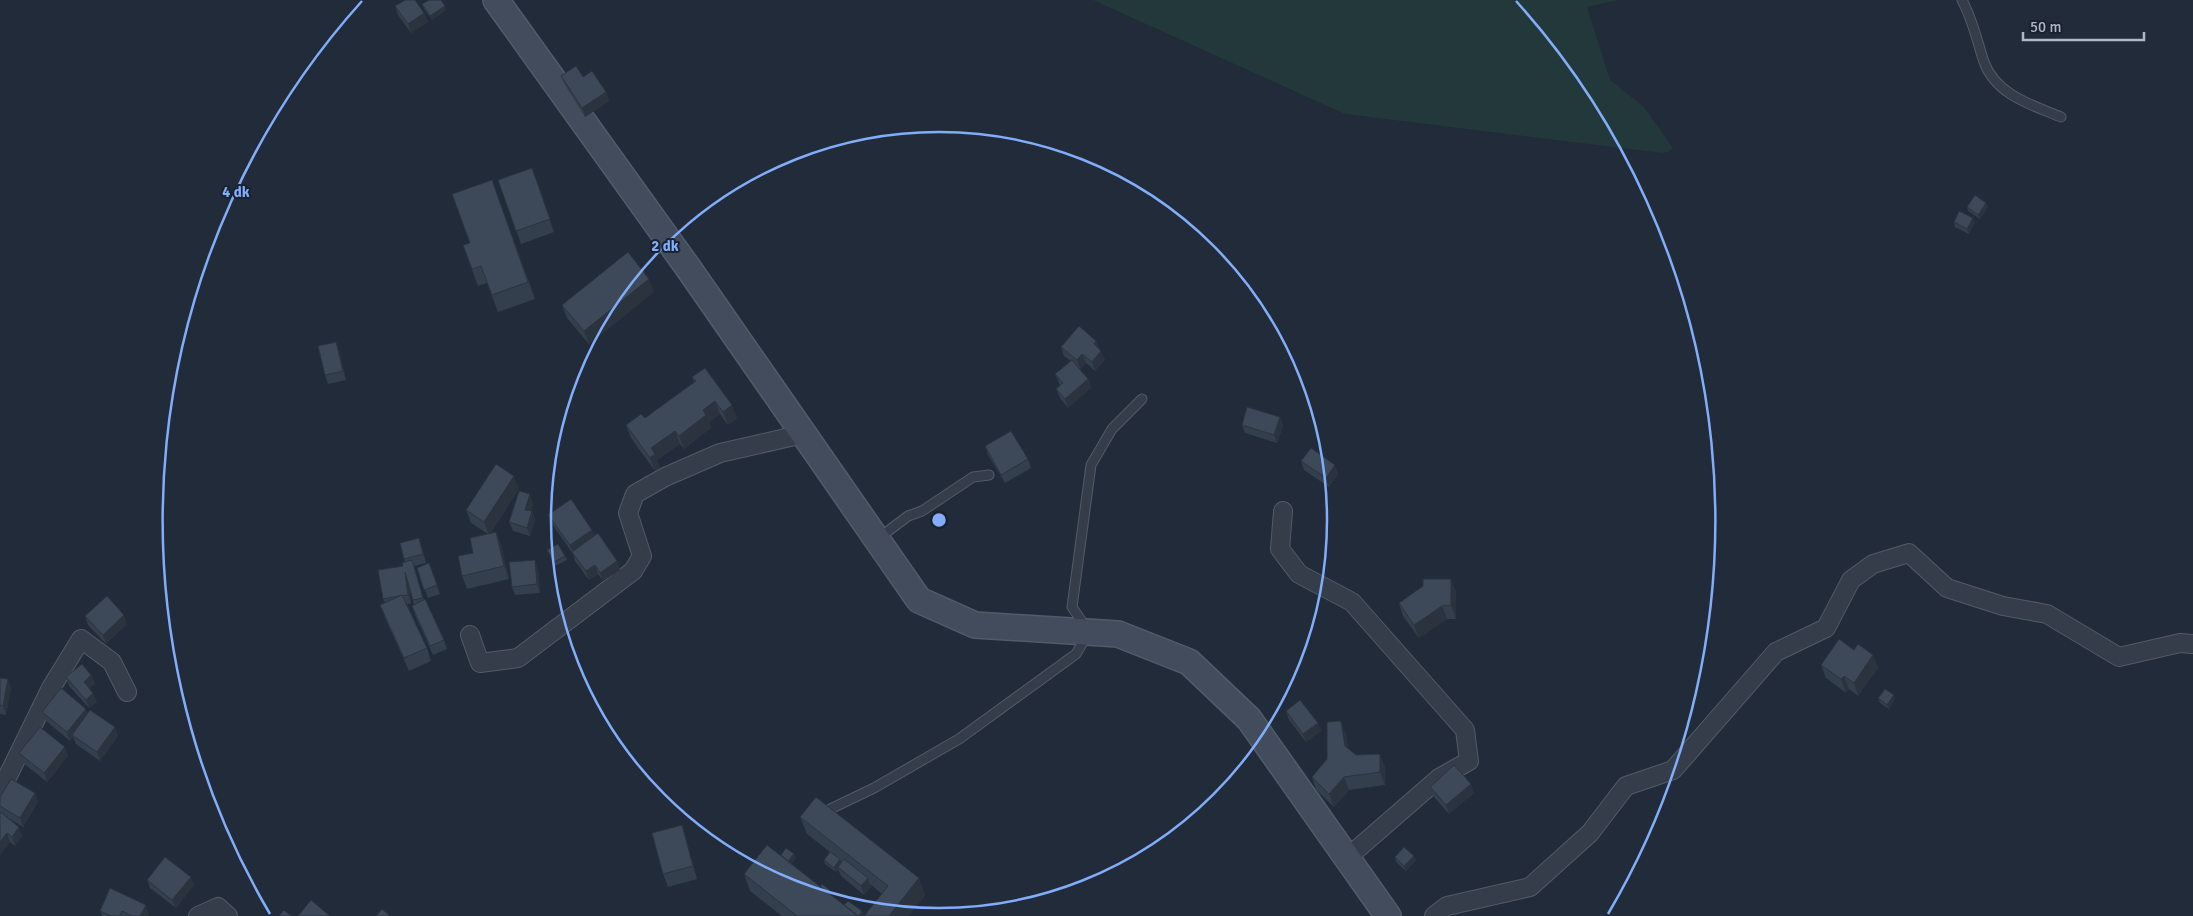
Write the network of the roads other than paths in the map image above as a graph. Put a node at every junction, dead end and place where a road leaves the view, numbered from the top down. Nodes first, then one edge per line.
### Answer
1 (496, 0) edge
2 (1962, 0) edge
3 (2061, 117) dead end
4 (1142, 398) dead end
5 (803, 434) junction
6 (990, 475) dead end
7 (1283, 511) dead end
8 (877, 539) junction
9 (1089, 632) junction
10 (470, 634) dead end
11 (2193, 644) edge
12 (127, 692) dead end
13 (0, 792) edge
14 (814, 817) edge
15 (1347, 858) junction
16 (198, 916) edge
17 (228, 916) edge
18 (1388, 916) edge
19 (1434, 916) edge

1 - 5 street
2 - 3 lane
4 - 9 lane
5 - 8 street
5 - 10 street
6 - 8 lane
7 - 15 street
8 - 9 street
9 - 14 lane
9 - 15 street
11 - 19 street
12 - 13 street
15 - 18 street
16 - 17 street

